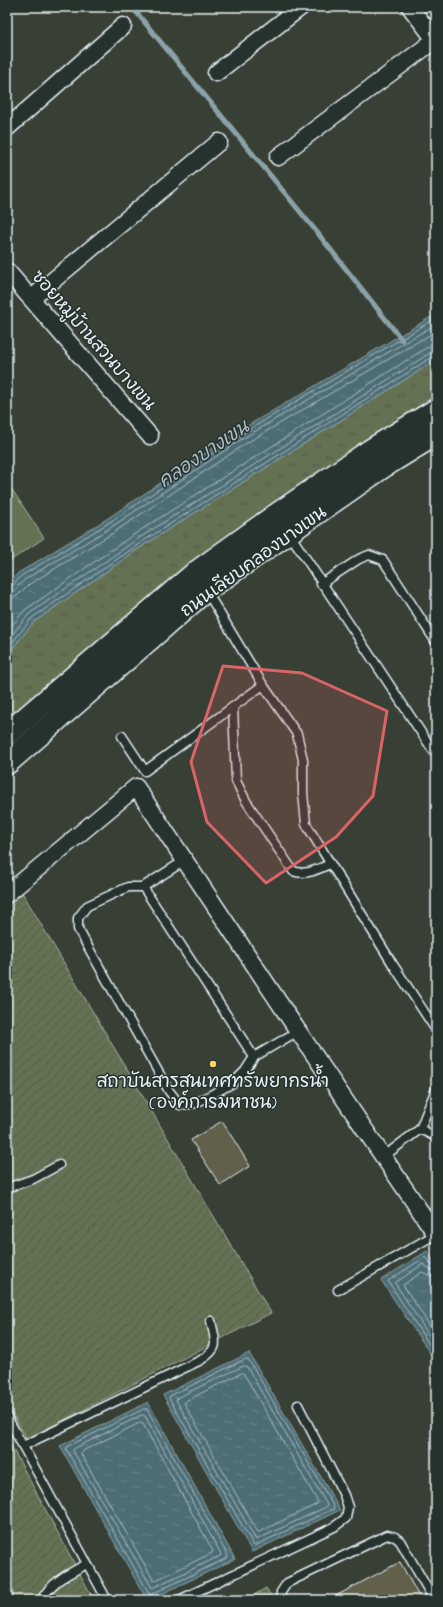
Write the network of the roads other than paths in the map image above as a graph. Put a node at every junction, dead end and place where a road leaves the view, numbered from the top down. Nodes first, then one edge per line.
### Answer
1 (301, 7) edge
2 (410, 7) edge
3 (123, 26) dead end
4 (436, 40) edge
5 (216, 74) dead end
6 (7, 128) edge
7 (219, 142) dead end
8 (278, 157) dead end
9 (7, 271) edge
10 (32, 298) junction
11 (436, 410) edge
12 (436, 434) edge
13 (150, 436) dead end
14 (276, 515) junction
15 (289, 533) junction
16 (321, 584) junction
17 (206, 590) junction
18 (436, 642) edge
19 (263, 685) junction
20 (233, 707) junction
21 (7, 734) edge
22 (122, 736) dead end
23 (436, 755) edge
24 (7, 763) edge
25 (184, 861) junction
26 (330, 864) junction
27 (143, 887) junction
28 (7, 894) edge
29 (436, 1030) edge
30 (298, 1031) junction
31 (254, 1057) junction
32 (436, 1089) edge
33 (420, 1129) junction
34 (436, 1137) edge
35 (383, 1157) junction
36 (59, 1165) dead end
37 (7, 1188) edge
38 (436, 1234) edge
39 (338, 1290) dead end
40 (211, 1321) dead end
41 (298, 1404) dead end
42 (7, 1417) edge
43 (23, 1446) junction
44 (88, 1564) junction
45 (41, 1600) edge
46 (107, 1600) edge
47 (179, 1600) edge
48 (280, 1600) edge
49 (434, 1600) edge

1 - 5 street
2 - 4 street
3 - 6 street
4 - 8 street
7 - 10 street
9 - 10 street, ซอยหมู่บ้านสวนบางเขน
10 - 13 street, ซอยหมู่บ้านสวนบางเขน
11 - 14 main road, ถนนเลียบคลองบางเขน
12 - 15 main road, ถนนเลียบคลองบางเขน
14 - 15 main road
14 - 21 main road, ถนนเลียบคลองบางเขน
15 - 16 lane
15 - 17 main road, ถนนเลียบคลองบางเขน
16 - 18 lane
16 - 23 lane
17 - 19 lane
17 - 24 main road, ถนนเลียบคลองบางเขน
19 - 20 lane
19 - 26 lane
20 - 22 lane
20 - 26 lane
25 - 27 lane
25 - 28 street
25 - 30 street
26 - 29 lane
27 - 31 lane
27 - 31 lane
30 - 31 lane
30 - 35 street
32 - 33 lane
33 - 34 lane
33 - 35 lane
35 - 38 street
36 - 37 lane
38 - 39 lane
40 - 43 lane
41 - 47 lane
42 - 43 lane
43 - 44 lane
44 - 45 lane
44 - 46 lane
48 - 49 lane

